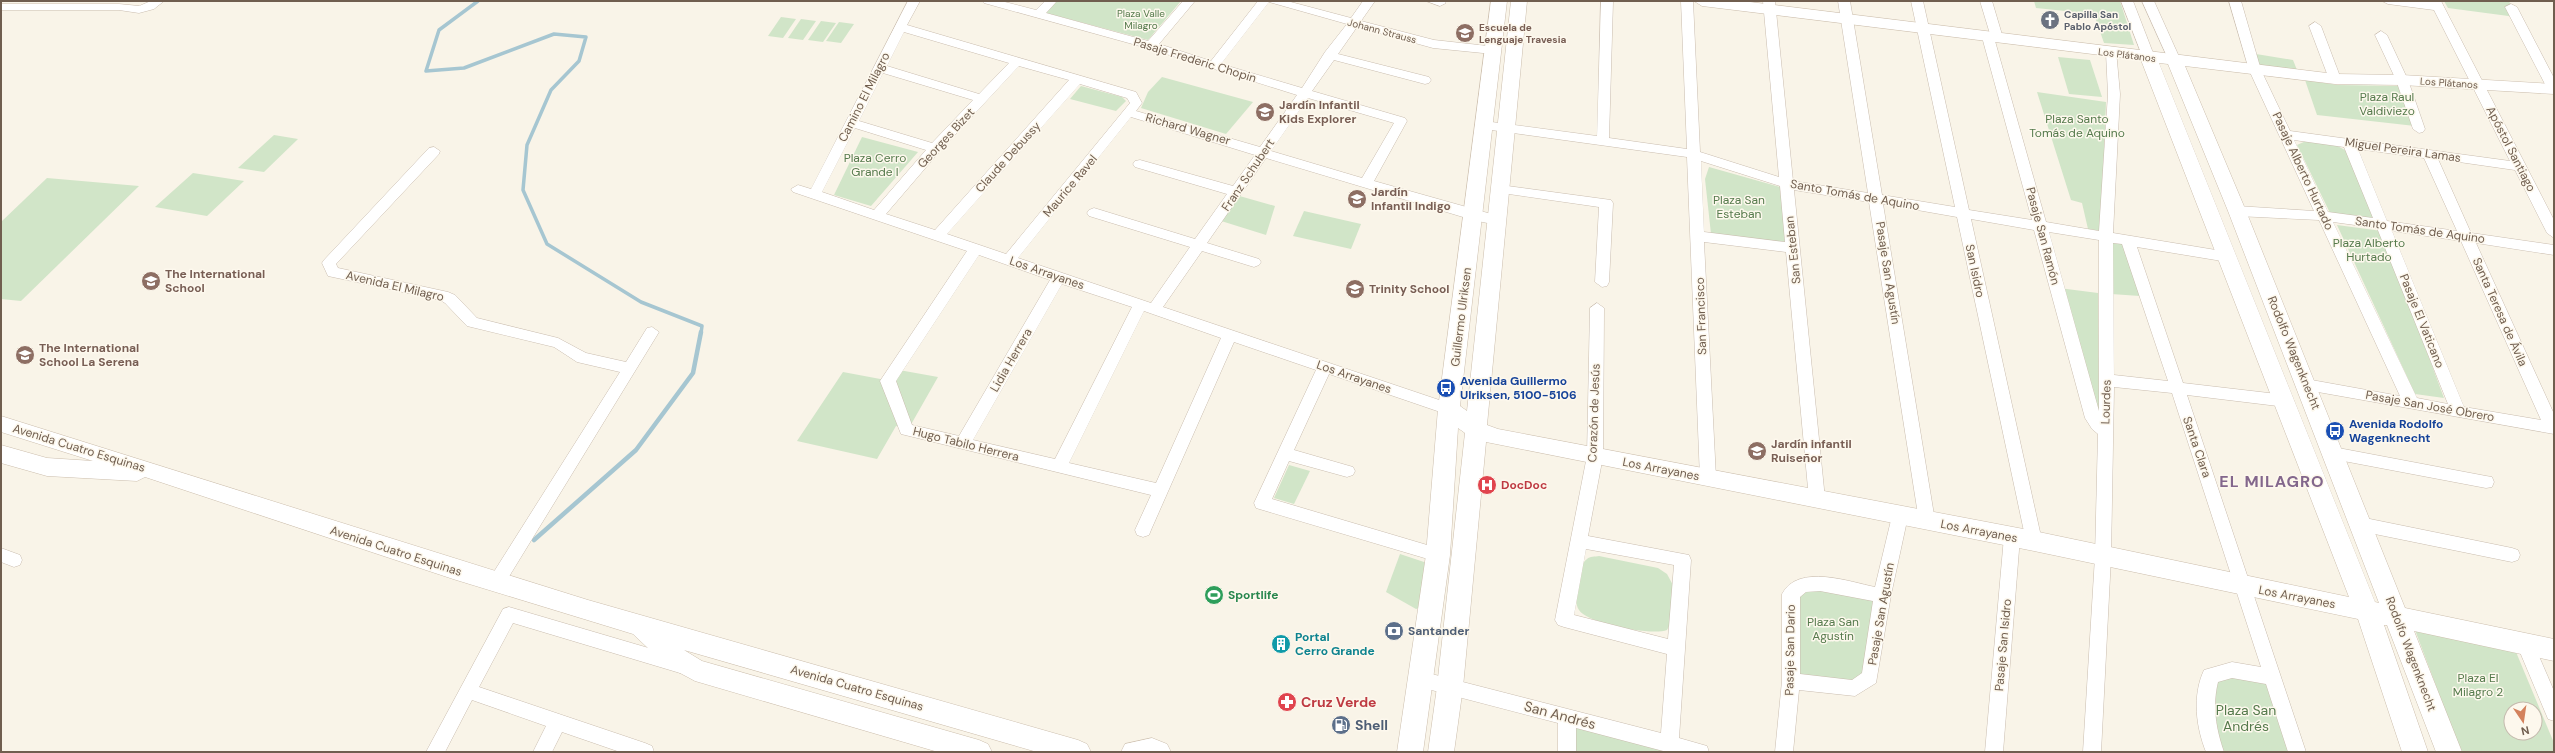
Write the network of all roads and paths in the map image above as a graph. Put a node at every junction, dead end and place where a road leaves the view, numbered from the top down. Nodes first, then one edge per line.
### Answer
1 (140, 1) edge
2 (158, 1) edge
3 (914, 1) edge
4 (988, 1) edge
5 (1051, 1) edge
6 (1189, 1) edge
7 (1264, 1) edge
8 (1274, 1) edge
9 (1369, 1) edge
10 (1498, 1) edge
11 (1519, 1) edge
12 (1607, 1) edge
13 (1687, 1) edge
14 (1702, 1) edge
15 (1844, 1) edge
16 (1916, 1) edge
17 (1986, 1) edge
18 (2127, 1) edge
19 (2148, 1) edge
20 (2235, 1) edge
21 (2388, 1) edge
22 (46, 4) edge
23 (2436, 4) edge
24 (1769, 5) edge
25 (1, 7) edge
26 (119, 7) junction
27 (2511, 7) dead end
28 (1038, 14) junction
29 (1847, 19) junction
30 (1352, 23) junction
31 (2315, 26) dead end
32 (900, 27) junction
33 (1923, 29) junction
34 (2381, 35) dead end
35 (1992, 38) junction
36 (1151, 45) junction
37 (1493, 50) junction
38 (2112, 53) junction
39 (1329, 55) junction
40 (2149, 58) junction
41 (1017, 61) junction
42 (2174, 61) junction
43 (1213, 66) junction
44 (879, 68) junction
45 (2255, 70) junction
46 (1078, 78) junction
47 (2335, 79) junction
48 (1425, 80) dead end
49 (2402, 80) junction
50 (2478, 85) junction
51 (2554, 89) edge
52 (1304, 93) junction
53 (982, 99) junction
54 (1130, 113) junction
55 (851, 123) junction
56 (1484, 125) junction
57 (1506, 128) junction
58 (2419, 129) dead end
59 (2287, 135) junction
60 (1603, 140) junction
61 (2349, 143) junction
62 (935, 148) junction
63 (434, 151) dead end
64 (1263, 151) junction
65 (1694, 154) junction
66 (2429, 154) junction
67 (1140, 164) dead end
68 (2520, 166) junction
69 (1366, 181) junction
70 (1787, 184) junction
71 (798, 189) dead end
72 (1500, 189) junction
73 (1237, 192) junction
74 (814, 194) junction
75 (1876, 199) junction
76 (2237, 211) junction
77 (1094, 213) dead end
78 (1963, 213) junction
79 (877, 215) junction
80 (1473, 215) junction
81 (2325, 216) junction
82 (1497, 220) junction
83 (2383, 224) junction
84 (2040, 226) junction
85 (2554, 233) edge
86 (938, 236) junction
87 (1698, 236) junction
88 (2107, 237) junction
89 (2467, 237) junction
90 (2128, 241) junction
91 (1198, 245) junction
92 (1793, 248) junction
93 (976, 249) junction
94 (2554, 250) edge
95 (2228, 257) junction
96 (1009, 260) junction
97 (1254, 262) dead end
98 (1059, 277) junction
99 (1602, 282) dead end
100 (1147, 307) junction
101 (1597, 308) dead end
102 (652, 332) dead end
103 (1230, 335) junction
104 (1325, 367) junction
105 (628, 368) junction
106 (2107, 380) junction
107 (2306, 385) junction
108 (2177, 388) junction
109 (2286, 401) junction
110 (2411, 402) junction
111 (1449, 410) junction
112 (2458, 410) junction
113 (1, 424) edge
114 (1475, 428) junction
115 (2553, 428) edge
116 (2105, 431) junction
117 (963, 443) junction
118 (2333, 453) junction
119 (1, 454) edge
120 (1285, 454) junction
121 (1595, 456) junction
122 (1059, 466) junction
123 (1347, 471) dead end
124 (157, 473) junction
125 (1708, 478) junction
126 (2486, 482) dead end
127 (1161, 491) junction
128 (1817, 499) junction
129 (1900, 516) junction
130 (1927, 521) junction
131 (2360, 524) junction
132 (1143, 530) dead end
133 (2023, 539) junction
134 (1578, 541) junction
135 (1438, 555) junction
136 (2512, 555) dead end
137 (2103, 557) junction
138 (496, 583) junction
139 (2244, 586) junction
140 (1882, 595) junction
141 (2367, 611) junction
142 (2398, 618) junction
143 (636, 625) junction
144 (2526, 645) junction
145 (1677, 649) junction
146 (2554, 650) edge
147 (695, 670) junction
148 (2272, 677) junction
149 (1420, 679) junction
150 (1791, 681) junction
151 (1450, 687) junction
152 (468, 691) junction
153 (2554, 713) edge
154 (1567, 717) junction
155 (557, 722) junction
156 (1669, 744) junction
157 (963, 750) edge
158 (435, 752) edge
159 (542, 752) edge
160 (645, 752) edge
161 (1078, 752) edge
162 (1410, 752) edge
163 (1441, 752) edge
164 (1567, 752) edge
165 (1700, 752) edge
166 (1784, 752) edge
167 (1994, 752) edge
168 (2092, 752) edge
169 (2215, 752) edge
170 (2297, 752) edge
171 (2415, 752) edge
172 (2449, 752) edge

1 - 26 street
2 - 26 street
3 - 32 street, Camino El Milagro
4 - 28 street, Pasaje Frederic Chopin
5 - 28 street
6 - 36 street
7 - 43 street
8 - 30 street, Johann Strauss
9 - 30 street, Franz Schubert
10 - 37 street, Guillermo Ulriksen
11 - 57 street, Guillermo Ulriksen
12 - 60 street
13 - 65 street, San Francisco
14 - 24 street, Los Plátanos
15 - 29 street, Pasaje San Agustín
16 - 33 street, San Isidro
17 - 35 street, Pasaje San Ramón
18 - 40 street, Rodolfo Wagenknecht
19 - 42 street, Rodolfo Wagenknecht
20 - 45 street, Pasaje Alberto Hurtado
21 - 23 street
22 - 25 street
22 - 26 street
23 - 50 street, Apóstol Santiago
24 - 29 street, Los Plátanos
24 - 70 street, San Esteban
27 - 51 street
28 - 36 street, Pasaje Frederic Chopin
29 - 33 street, Los Plátanos
29 - 75 street, Pasaje San Agustín
30 - 37 street, Johann Strauss
30 - 39 street, Franz Schubert
31 - 47 street
32 - 41 street, Richard Wagner
32 - 44 street, Camino El Milagro
33 - 35 street, Los Plátanos
33 - 78 street, San Isidro
34 - 49 street
35 - 38 street, Los Plátanos
35 - 84 street, Pasaje San Ramón
36 - 43 street, Pasaje Frederic Chopin
37 - 56 street, Guillermo Ulriksen
38 - 40 street, Los Plátanos
38 - 88 street, Lourdes
39 - 48 street
39 - 52 street, Franz Schubert
40 - 42 street, Los Plátanos
40 - 95 street, Rodolfo Wagenknecht
41 - 46 street, Richard Wagner
41 - 53 street, Georges Bizet
42 - 45 street, Los Plátanos
42 - 76 street, Rodolfo Wagenknecht
43 - 52 street, Pasaje Frederic Chopin
44 - 53 street
44 - 55 street, Camino El Milagro
45 - 47 street, Los Plátanos
45 - 59 street, Pasaje Alberto Hurtado
46 - 54 street, Richard Wagner
46 - 86 street, Claude Debussy
47 - 49 street, Los Plátanos
49 - 50 street, Los Plátanos
49 - 58 street
50 - 51 street, Los Plátanos
50 - 68 street, Apóstol Santiago
52 - 64 street, Franz Schubert
52 - 69 street, Pasaje Frederic Chopin
53 - 62 street, Georges Bizet
54 - 64 street, Richard Wagner
54 - 96 street, Maurice Ravel
55 - 62 street
55 - 74 street, Camino El Milagro
56 - 57 street, Santo Tomás de Aquino
56 - 80 street, Guillermo Ulriksen
57 - 60 street, Santo Tomás de Aquino
57 - 72 street, Guillermo Ulriksen
59 - 61 street, Miguel Pereira Lamas
59 - 81 street, Pasaje Alberto Hurtado
60 - 65 street, Santo Tomás de Aquino
61 - 66 street, Miguel Pereira Lamas
61 - 83 street, Pasaje El Vaticano
62 - 79 street, Georges Bizet
63 - 105 street, Avenida El Milagro
64 - 69 street, Richard Wagner
64 - 73 street, Franz Schubert
65 - 70 street, Santo Tomás de Aquino
65 - 87 street, San Francisco
66 - 68 street, Miguel Pereira Lamas
66 - 89 street, Santa Teresa de Ávila
67 - 73 street
68 - 85 street, Apóstol Santiago
69 - 80 street, Richard Wagner
70 - 75 street, Santo Tomás de Aquino
70 - 92 street, San Esteban
71 - 74 street, Los Arrayanes
72 - 82 street, Guillermo Ulriksen
72 - 99 street
73 - 91 street, Franz Schubert
74 - 79 street, Los Arrayanes
75 - 78 street, Santo Tomás de Aquino
75 - 130 street, Pasaje San Agustín
76 - 81 street, Santo Tomás de Aquino
76 - 107 street, Rodolfo Wagenknecht
77 - 91 street
78 - 84 street, Santo Tomás de Aquino
78 - 133 street, San Isidro
79 - 86 street, Los Arrayanes
80 - 82 street, Richard Wagner
80 - 111 street, Guillermo Ulriksen
81 - 83 street, Santo Tomás de Aquino
81 - 110 street, Pasaje Alberto Hurtado
82 - 114 street, Guillermo Ulriksen
83 - 89 street, Santo Tomás de Aquino
83 - 112 street, Pasaje El Vaticano
84 - 88 street, Santo Tomás de Aquino
84 - 116 street, Pasaje San Ramón
86 - 93 street, Los Arrayanes
87 - 92 street
87 - 125 street, San Francisco
88 - 90 street, Santo Tomás de Aquino
88 - 106 street, Lourdes
89 - 94 street, Santo Tomás de Aquino
89 - 115 street, Santa Teresa de Ávila
90 - 95 street, Santo Tomás de Aquino
90 - 108 street, Santa Clara
91 - 97 street
91 - 100 street, Franz Schubert
92 - 128 street, San Esteban
93 - 96 street, Los Arrayanes
93 - 117 street, Hugo Tabilo Herrera
95 - 109 street, Rodolfo Wagenknecht
96 - 98 street, Los Arrayanes
98 - 100 street, Los Arrayanes
98 - 117 street, Lidia Herrera
100 - 103 street, Los Arrayanes
100 - 122 street, Franz Schubert
101 - 121 street, Corazón de Jesús
102 - 105 street
103 - 104 street, Los Arrayanes
103 - 127 street
104 - 111 street, Los Arrayanes
104 - 120 street
105 - 138 street
106 - 108 street
106 - 116 street, Lourdes
107 - 110 street, Pasaje San José Obrero
107 - 118 street, Rodolfo Wagenknecht
108 - 109 street
108 - 139 street, Santa Clara
109 - 141 street, Rodolfo Wagenknecht
110 - 112 street, Pasaje San José Obrero
111 - 114 street, Los Arrayanes
111 - 135 street, Guillermo Ulriksen
112 - 115 street, Pasaje San José Obrero
113 - 124 street, Avenida Cuatro Esquinas
114 - 121 street, Los Arrayanes
114 - 151 street, Guillermo Ulriksen
116 - 137 street, Lourdes
117 - 122 street, Hugo Tabilo Herrera
118 - 126 street
118 - 131 street, Rodolfo Wagenknecht
119 - 124 street, Avenida Cuatro Esquinas
120 - 123 street
120 - 135 street
121 - 125 street, Los Arrayanes
121 - 134 street, Corazón de Jesús
122 - 127 street, Hugo Tabilo Herrera
124 - 138 street, Avenida Cuatro Esquinas
125 - 128 street, Los Arrayanes
127 - 132 street
128 - 129 street, Los Arrayanes
129 - 130 street, Los Arrayanes
129 - 140 street, Pasaje San Agustín
130 - 133 street, Los Arrayanes
131 - 136 street
131 - 142 street, Rodolfo Wagenknecht
133 - 137 street, Los Arrayanes
133 - 167 street, Pasaje San Isidro
134 - 145 street
134 - 145 street, Corazón de Jesús
135 - 149 street, Guillermo Ulriksen
137 - 139 street, Los Arrayanes
137 - 168 street, Lourdes
138 - 143 street, Avenida Cuatro Esquinas
139 - 141 street, Los Arrayanes
139 - 148 street, Santa Clara
140 - 150 street, Pasaje San Agustín
140 - 150 street, Pasaje San Dario
141 - 142 street, Los Arrayanes
141 - 171 street, Rodolfo Wagenknecht
142 - 144 street, Los Arrayanes
142 - 172 street, Rodolfo Wagenknecht
143 - 147 street, Avenida Cuatro Esquinas
143 - 161 street, Avenida Cuatro Esquinas
144 - 146 street, Los Arrayanes
144 - 153 street
145 - 156 street
147 - 152 street, Avenida Cuatro Esquinas
147 - 157 street, Avenida Cuatro Esquinas
148 - 169 street
148 - 170 street, Santa Clara
149 - 151 street, San Andrés
149 - 162 street, Guillermo Ulriksen
150 - 166 street, Pasaje San Dario
151 - 154 street, San Andrés
151 - 163 street, Guillermo Ulriksen
152 - 155 street
152 - 158 street
154 - 156 street, San Andrés
154 - 164 street
155 - 159 street
155 - 160 street
156 - 165 street, San Andrés

